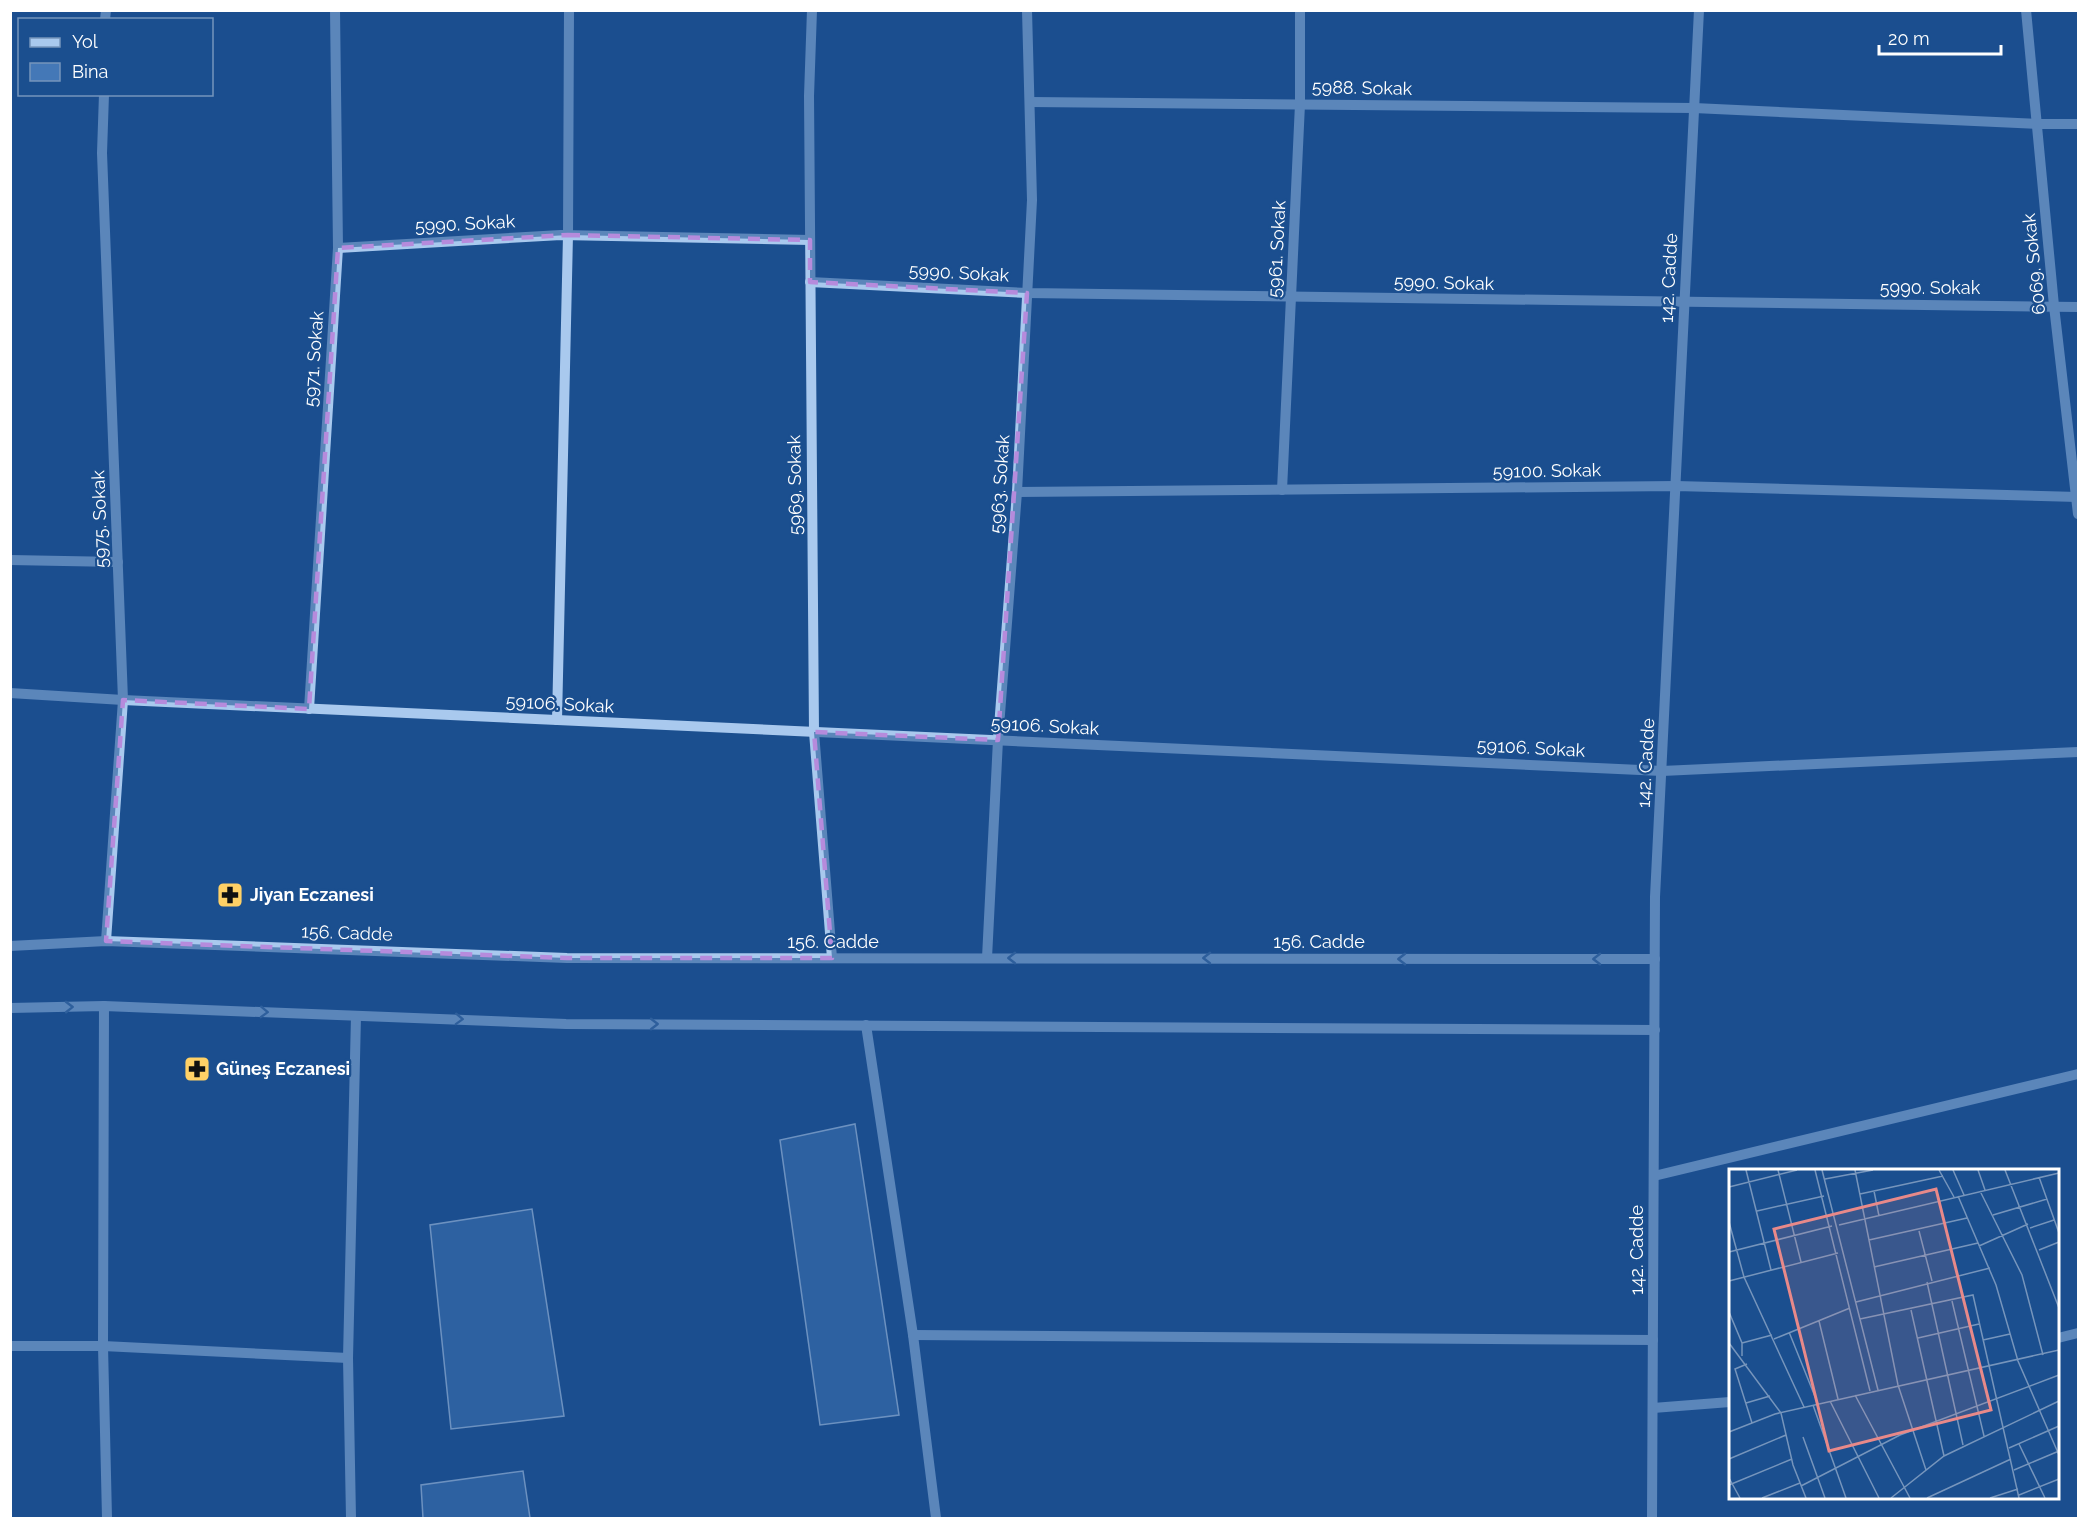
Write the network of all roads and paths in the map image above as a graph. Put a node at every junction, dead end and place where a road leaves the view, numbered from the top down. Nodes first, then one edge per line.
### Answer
1 (335, 10) edge
2 (569, 10) edge
3 (812, 10) edge
4 (1028, 10) edge
5 (1300, 10) edge
6 (1699, 10) edge
7 (2026, 10) edge
8 (104, 96) edge
9 (1030, 102) junction
10 (1300, 104) junction
11 (1694, 108) junction
12 (2037, 124) junction
13 (2079, 124) edge
14 (568, 236) junction
15 (810, 240) junction
16 (338, 248) junction
17 (810, 282) junction
18 (1027, 293) junction
19 (1291, 297) junction
20 (1684, 303) junction
21 (2054, 306) junction
22 (2079, 308) edge
23 (1676, 486) junction
24 (1282, 489) junction
25 (1017, 492) junction
26 (2078, 497) edge
27 (2079, 514) edge
28 (10, 560) edge
29 (118, 562) junction
30 (10, 693) edge
31 (123, 700) junction
32 (309, 709) junction
33 (557, 720) junction
34 (814, 732) junction
35 (998, 740) junction
36 (2079, 752) edge
37 (1662, 771) junction
38 (106, 941) junction
39 (10, 946) edge
40 (832, 958) junction
41 (987, 958) junction
42 (1655, 959) junction
43 (105, 1006) junction
44 (10, 1008) edge
45 (356, 1016) junction
46 (867, 1025) junction
47 (1655, 1030) junction
48 (2079, 1074) edge
49 (1654, 1176) junction
50 (2079, 1333) edge
51 (913, 1335) junction
52 (2059, 1338) edge
53 (1653, 1340) junction
54 (10, 1346) edge
55 (103, 1346) junction
56 (348, 1358) junction
57 (1729, 1402) edge
58 (1653, 1408) junction
59 (107, 1518) edge
60 (351, 1518) edge
61 (936, 1518) edge
62 (1652, 1518) edge

1 - 16 street, 5971. Sokak
2 - 14 street
3 - 15 street, 5969. Sokak
4 - 9 street, 5963. Sokak
5 - 10 street, 5961. Sokak
6 - 11 street, 142. Cadde
7 - 12 street, 6069. Sokak
8 - 29 street, 5975. Sokak
9 - 10 street, 5988. Sokak
9 - 18 street, 5963. Sokak
10 - 11 street, 5988. Sokak
10 - 19 street, 5961. Sokak
11 - 12 street, 5988. Sokak
11 - 20 street, 142. Cadde
12 - 13 street, 5988. Sokak
12 - 21 street, 6069. Sokak
14 - 15 street, 5990. Sokak
14 - 16 street, 5990. Sokak
14 - 33 street
15 - 17 street, 5969. Sokak
16 - 32 street, 5971. Sokak
17 - 18 street, 5990. Sokak
17 - 34 street, 5969. Sokak
18 - 19 street, 5990. Sokak
18 - 25 street, 5963. Sokak
19 - 20 street, 5990. Sokak
19 - 24 street, 5961. Sokak
20 - 21 street, 5990. Sokak
20 - 23 street, 142. Cadde
21 - 22 street, 5990. Sokak
21 - 26 street, 6069. Sokak
23 - 24 street, 59100. Sokak
23 - 26 street, 59100. Sokak
23 - 37 street, 142. Cadde
24 - 25 street, 59100. Sokak
25 - 35 street, 5963. Sokak
26 - 27 street, 6069. Sokak
28 - 29 street
29 - 31 street, 5975. Sokak
30 - 31 street, 59106. Sokak
31 - 32 street, 59106. Sokak
31 - 38 street, 5975. Sokak
32 - 33 street, 59106. Sokak
33 - 34 street, 59106. Sokak
34 - 35 street, 59106. Sokak
34 - 40 street, 5969. Sokak
35 - 37 street, 59106. Sokak
35 - 41 street, 5963. Sokak
36 - 37 street, 59106. Sokak
37 - 42 street, 142. Cadde
38 - 39 street, 156. Cadde
38 - 40 street, 156. Cadde
40 - 41 street, 156. Cadde
42 -> 41 street, 156. Cadde
42 - 47 street, 142. Cadde
44 -> 43 street
43 -> 45 street
43 - 55 street
45 -> 46 street
45 - 56 street
46 - 47 street
46 - 51 street
47 - 49 street, 142. Cadde
48 - 49 street
49 - 53 street, 142. Cadde
50 - 52 street
51 - 53 street
51 - 61 street
53 - 58 street, 142. Cadde
54 - 55 street
55 - 56 street
55 - 59 street
56 - 60 street
57 - 58 street
58 - 62 street, 142. Cadde

